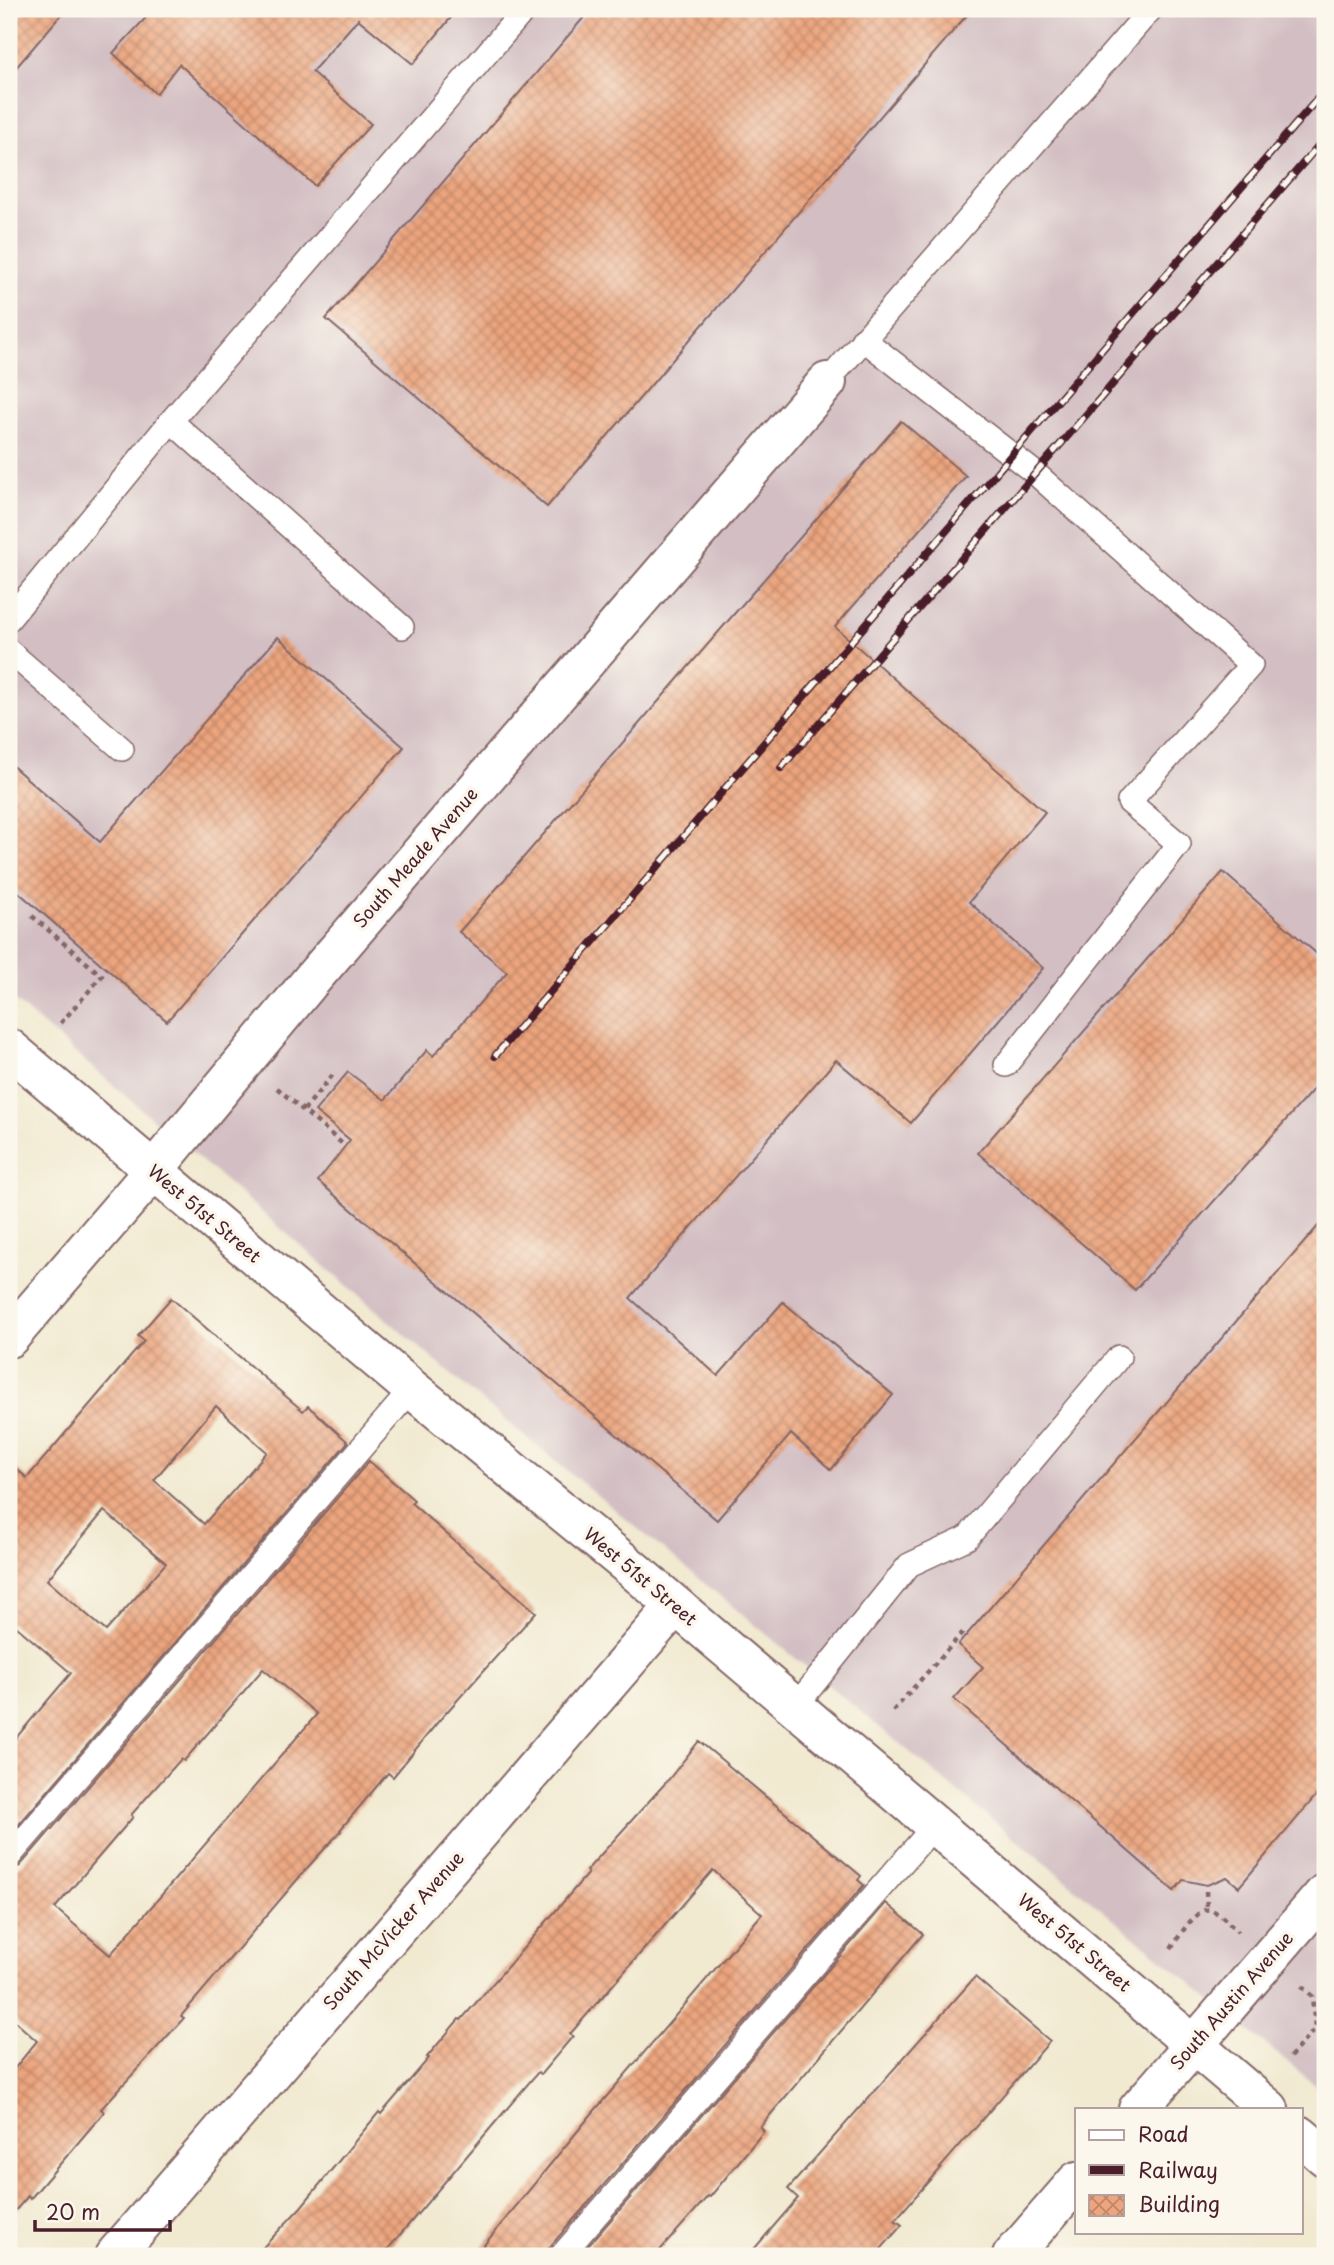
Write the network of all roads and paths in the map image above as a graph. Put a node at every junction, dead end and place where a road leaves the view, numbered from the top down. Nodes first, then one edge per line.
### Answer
1 (525, 9) edge
2 (1151, 9) edge
3 (863, 339) junction
4 (827, 382) joint
5 (171, 421) junction
6 (9, 620) edge
7 (402, 627) dead end
8 (9, 651) edge
9 (122, 749) dead end
10 (32, 916) dead end
11 (60, 1024) dead end
12 (9, 1048) edge
13 (1006, 1065) dead end
14 (335, 1072) dead end
15 (276, 1087) dead end
16 (304, 1110) junction
17 (345, 1146) dead end
18 (153, 1171) junction
19 (9, 1338) edge
20 (1119, 1357) dead end
21 (412, 1389) junction
22 (675, 1606) junction
23 (965, 1630) dead end
24 (795, 1707) junction
25 (892, 1711) dead end
26 (935, 1825) junction
27 (9, 1857) edge
28 (1206, 1891) dead end
29 (1325, 1893) edge
30 (1207, 1909) junction
31 (1244, 1937) dead end
32 (1171, 1948) dead end
33 (1296, 1981) dead end
34 (1325, 2013) edge
35 (1314, 2014) junction
36 (1194, 2045) junction
37 (1290, 2057) dead end
38 (1139, 2108) edge
39 (1268, 2108) edge
40 (1302, 2137) edge
41 (1325, 2157) edge
42 (1075, 2183) edge
43 (114, 2256) edge
44 (561, 2256) edge
45 (1012, 2256) edge

1 - 5 lane
2 - 3 lane
3 - 4 lane
3 - 13 lane
4 - 18 street, South Meade Avenue
5 - 6 lane
5 - 7 lane
8 - 9 lane
10 - 11 path
12 - 18 street, West 51st Street
14 - 16 path
15 - 16 path
16 - 17 path
18 - 19 street, South Meade Avenue
18 - 21 street, West 51st Street
20 - 24 lane
21 - 22 street, West 51st Street
21 - 27 lane
22 - 24 street, West 51st Street
22 - 43 street, South McVicker Avenue
23 - 25 path
24 - 26 street, West 51st Street
26 - 36 street, West 51st Street
26 - 44 lane
28 - 30 path
29 - 36 street, South Austin Avenue
30 - 31 path
30 - 32 path
33 - 35 path
34 - 35 path
35 - 37 path
36 - 38 street, South Austin Avenue
36 - 39 street, West 51st Street
40 - 41 street
42 - 45 street

